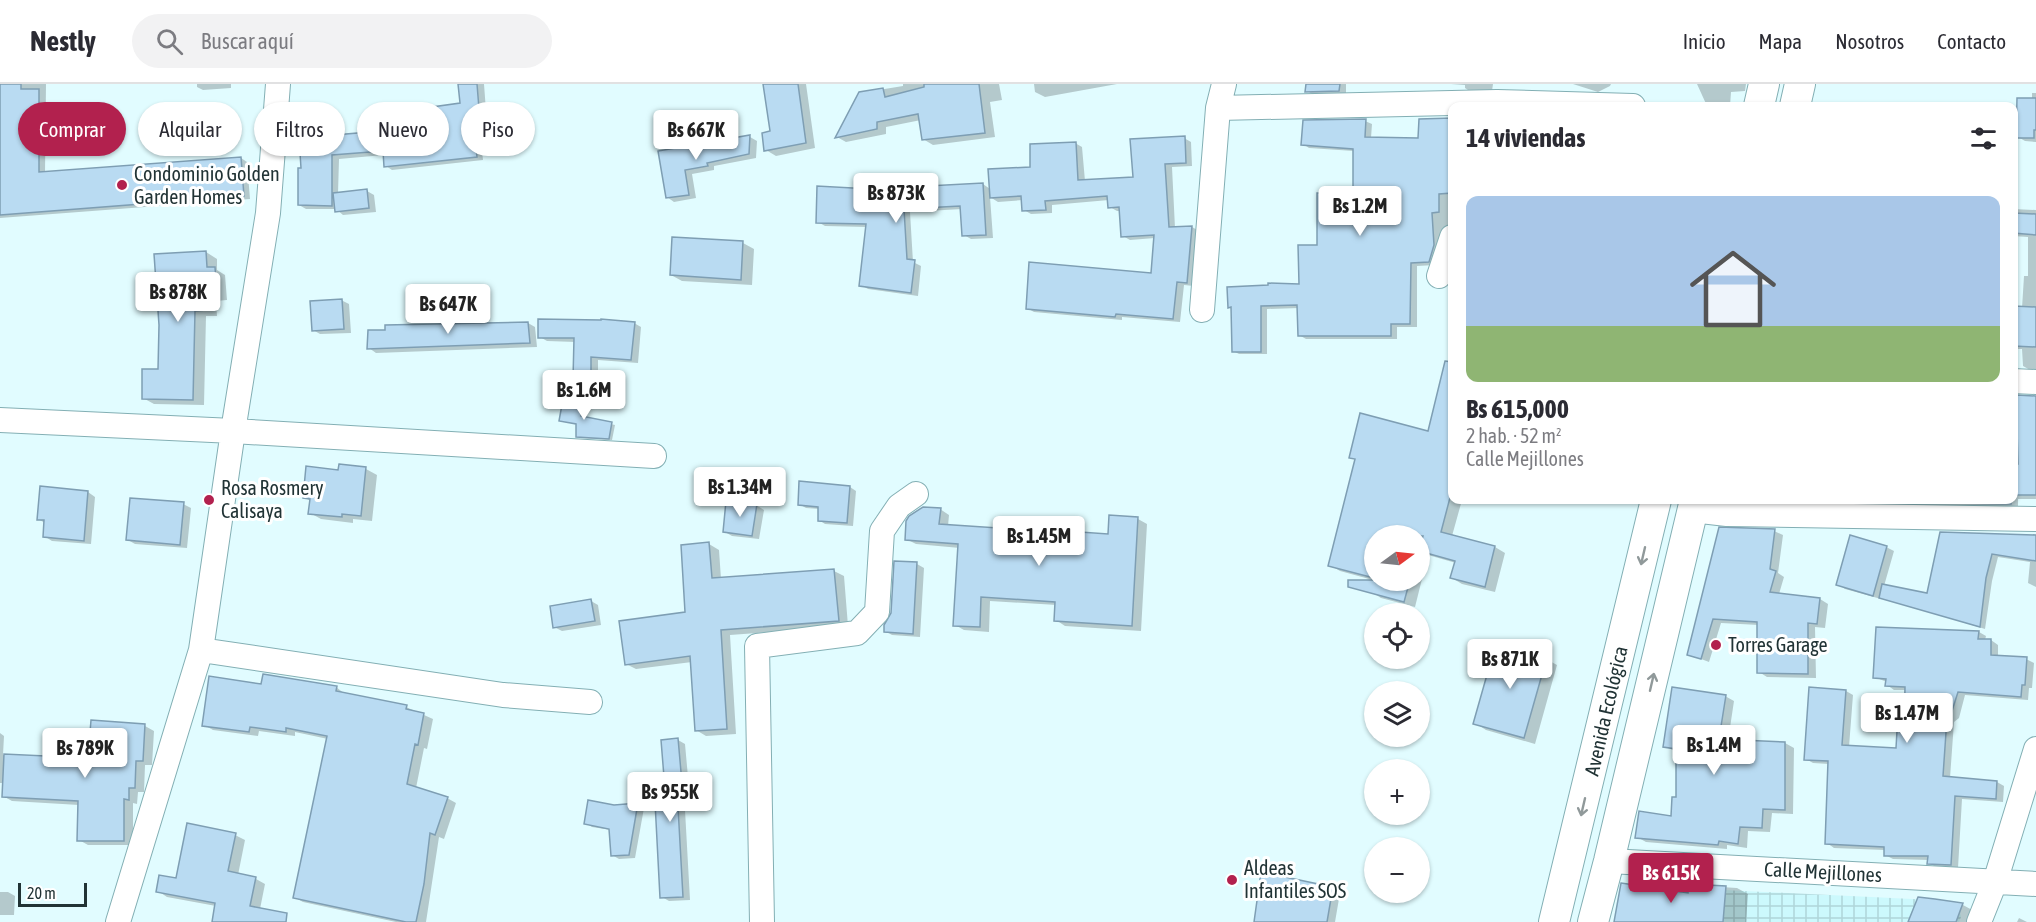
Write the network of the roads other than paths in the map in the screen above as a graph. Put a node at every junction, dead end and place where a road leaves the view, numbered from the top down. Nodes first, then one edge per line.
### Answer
1 (278, 84) edge
2 (1224, 84) edge
3 (1764, 84) edge
4 (1800, 84) edge
5 (1760, 102) edge
6 (1797, 102) edge
7 (1448, 105) edge
8 (1218, 108) junction
9 (1448, 249) edge
10 (1439, 276) dead end
11 (1203, 310) dead end
12 (2018, 381) edge
13 (2036, 382) edge
14 (0, 420) edge
15 (233, 431) junction
16 (654, 456) dead end
17 (916, 494) dead end
18 (1655, 504) edge
19 (1693, 505) edge
20 (2036, 519) edge
21 (201, 650) junction
22 (590, 702) dead end
23 (2036, 749) edge
24 (1609, 861) junction
25 (1995, 882) junction
26 (2036, 884) edge
27 (118, 922) edge
28 (762, 922) edge
29 (1554, 922) edge
30 (1593, 922) edge
31 (1979, 922) edge

1 - 15 street
2 - 8 street
3 - 5 main road
4 - 6 main road
7 - 8 street
8 - 11 street
9 - 10 street
12 - 13 street
14 - 15 street
15 - 16 street
15 - 21 street
17 - 28 street
18 -> 29 main road, Avenida Ecológica
19 - 20 street
24 -> 19 main road, Avenida Ecológica
21 - 22 street
21 - 27 street
23 - 25 street
24 - 25 street, Calle Mejillones
24 - 30 main road, Avenida Ecológica
25 - 26 street, Calle Mejillones
25 - 31 street

